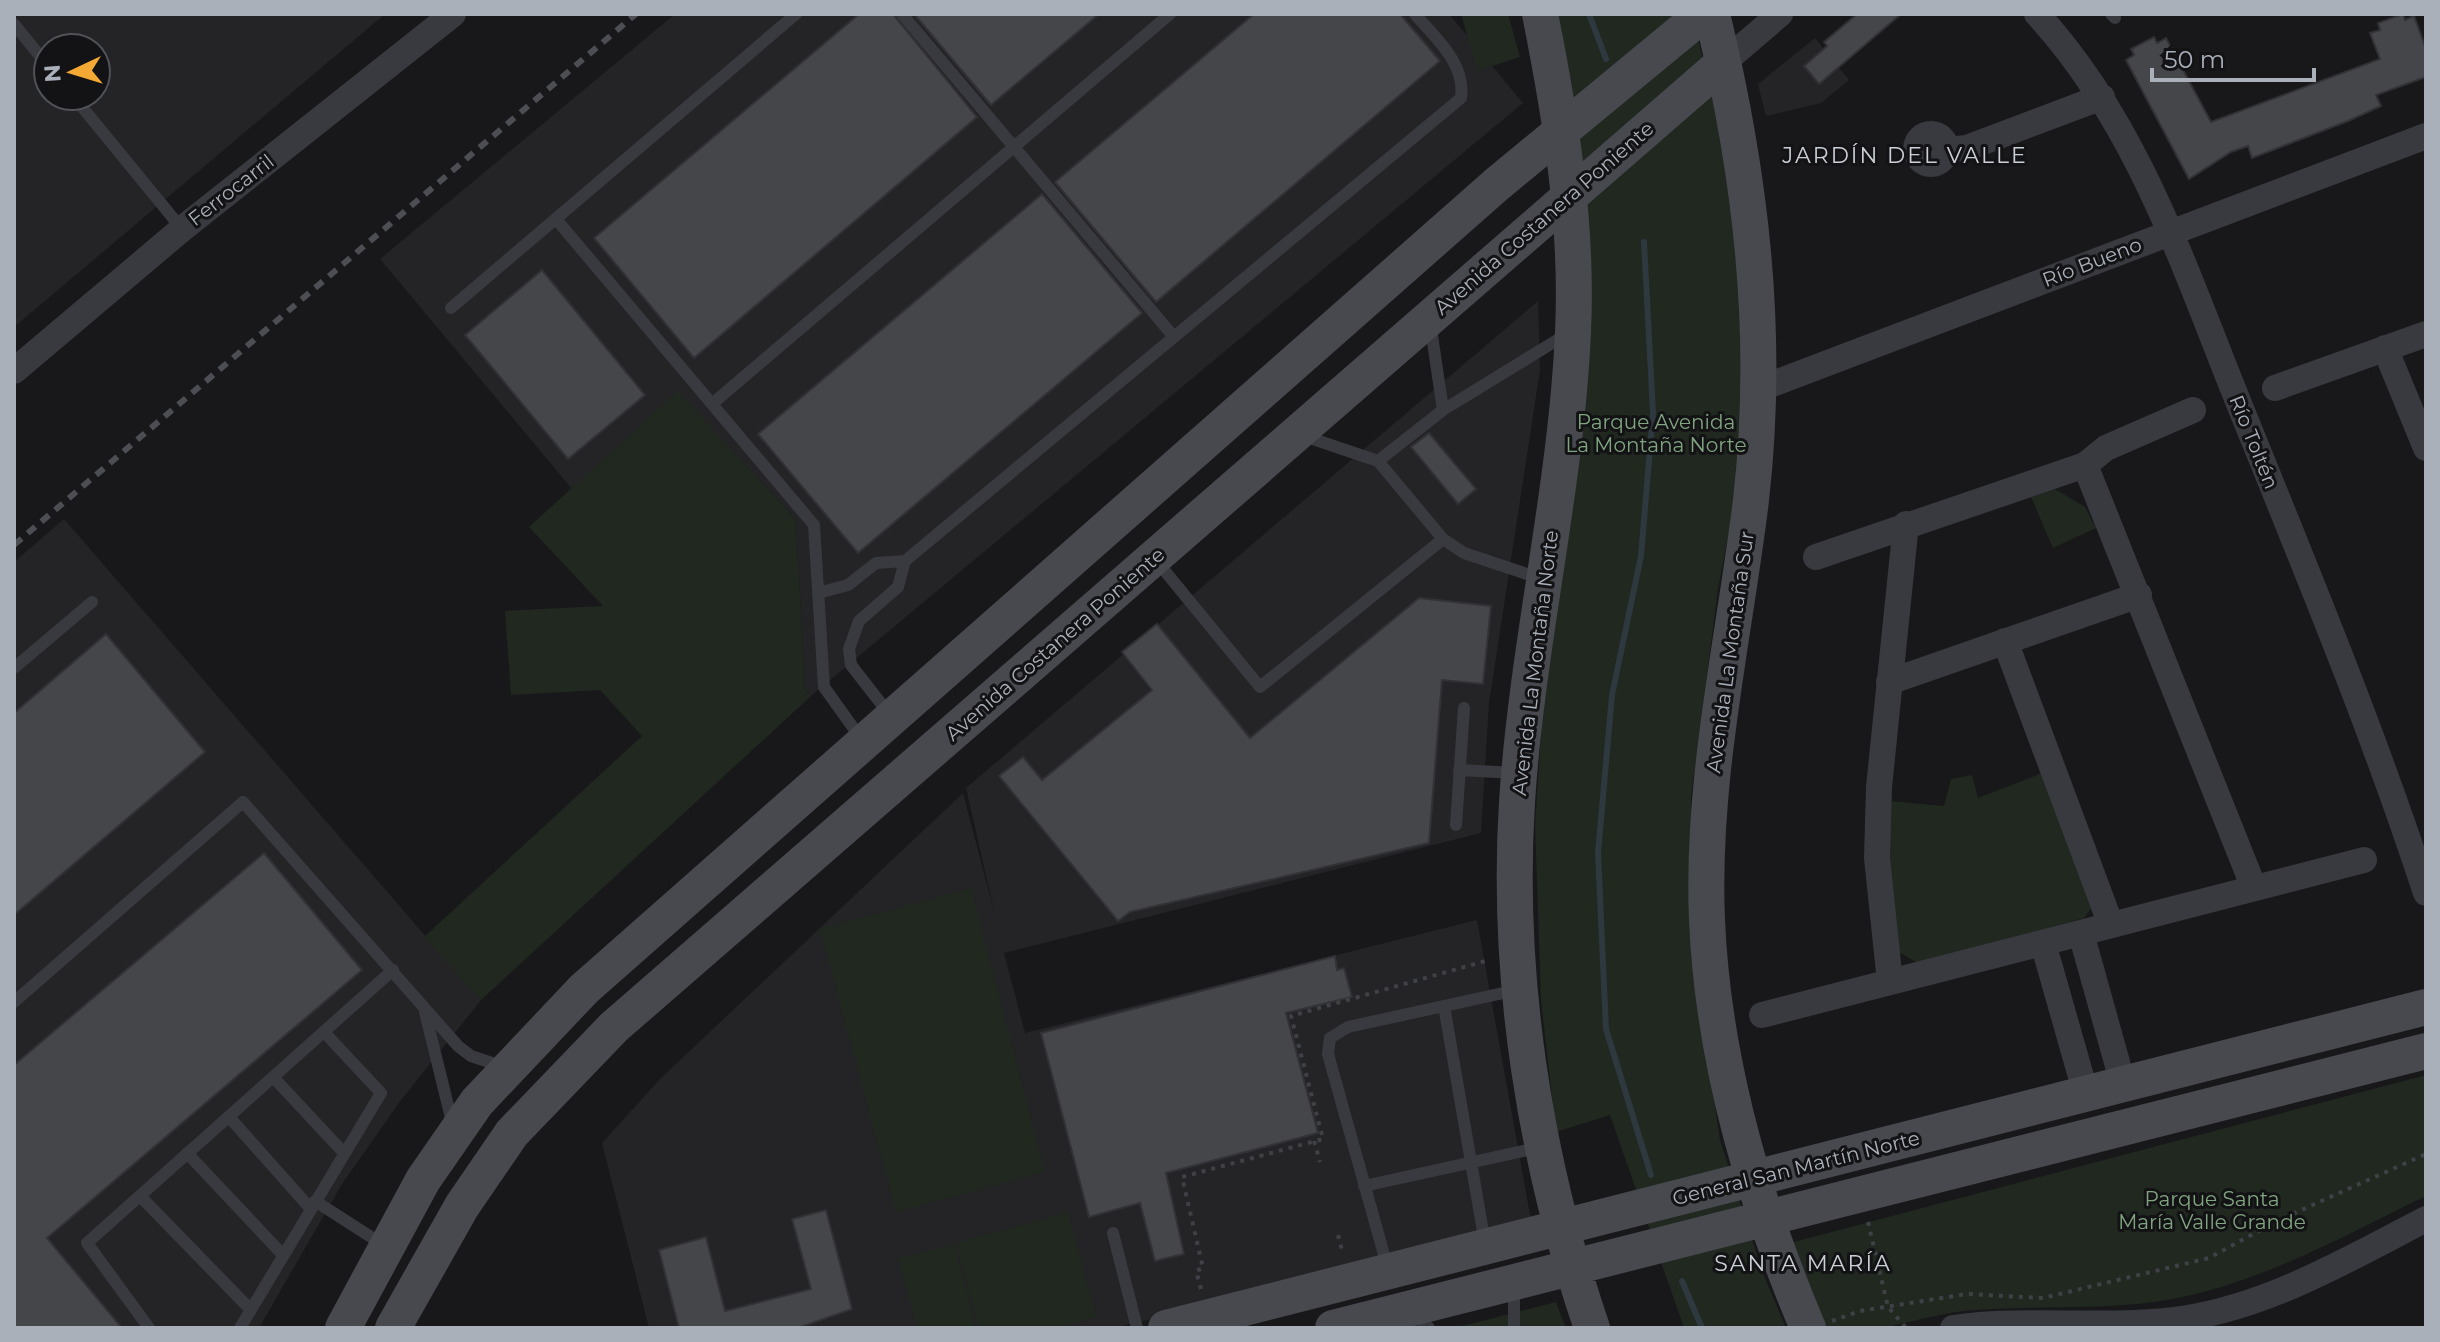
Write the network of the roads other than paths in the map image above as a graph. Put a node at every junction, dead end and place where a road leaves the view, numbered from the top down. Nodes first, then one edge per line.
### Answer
1 (453, 14) edge
2 (796, 14) edge
3 (902, 14) edge
4 (1170, 14) edge
5 (1415, 14) edge
6 (1540, 14) edge
7 (1703, 14) edge
8 (1712, 14) edge
9 (1780, 14) edge
10 (2037, 14) edge
11 (14, 24) edge
12 (32, 46) edge
13 (1723, 63) junction
14 (2102, 97) junction
15 (86, 112) edge
16 (1561, 135) junction
17 (2426, 136) edge
18 (1015, 148) junction
19 (1945, 150) dead end
20 (1569, 195) junction
21 (556, 219) junction
22 (182, 229) junction
23 (2169, 233) junction
24 (451, 308) dead end
25 (1430, 318) junction
26 (1574, 330) junction
27 (2426, 334) edge
28 (1174, 337) junction
29 (2385, 348) junction
30 (14, 371) edge
31 (2275, 388) dead end
32 (1759, 389) junction
33 (712, 404) junction
34 (1443, 410) junction
35 (2193, 410) dead end
36 (1297, 433) junction
37 (2426, 448) edge
38 (1378, 461) junction
39 (2085, 465) junction
40 (1906, 524) junction
41 (1443, 539) junction
42 (1816, 557) dead end
43 (1154, 558) junction
44 (905, 561) junction
45 (1545, 580) junction
46 (818, 593) junction
47 (2139, 595) junction
48 (92, 602) dead end
49 (2005, 641) junction
50 (14, 668) edge
51 (1889, 682) junction
52 (1464, 708) dead end
53 (892, 717) junction
54 (864, 742) junction
55 (1459, 770) junction
56 (1520, 773) junction
57 (1456, 825) dead end
58 (2364, 860) dead end
59 (2254, 888) junction
60 (2426, 893) edge
61 (2111, 925) junction
62 (2081, 933) junction
63 (2043, 943) junction
64 (393, 970) junction
65 (1890, 982) junction
66 (1520, 989) junction
67 (14, 1002) edge
68 (1444, 1006) junction
69 (2426, 1007) edge
70 (425, 1009) junction
71 (1762, 1015) dead end
72 (324, 1032) junction
73 (2426, 1051) edge
74 (509, 1068) junction
75 (273, 1077) junction
76 (2123, 1084) junction
77 (2086, 1094) junction
78 (229, 1117) junction
79 (455, 1133) junction
80 (1544, 1146) junction
81 (187, 1153) junction
82 (344, 1153) junction
83 (1471, 1162) junction
84 (1753, 1180) junction
85 (1364, 1186) junction
86 (140, 1196) junction
87 (312, 1205) junction
88 (2426, 1219) edge
89 (1766, 1221) junction
90 (1561, 1228) junction
91 (1113, 1233) dead end
92 (385, 1246) junction
93 (1486, 1247) junction
94 (282, 1254) junction
95 (1572, 1267) junction
96 (1389, 1272) junction
97 (1514, 1282) junction
98 (250, 1309) junction
99 (1419, 1318) edge
100 (1589, 1326) edge
101 (2042, 1326) edge
102 (1815, 1327) edge
103 (1964, 1327) edge
104 (149, 1328) edge
105 (240, 1328) edge
106 (343, 1328) edge
107 (393, 1328) edge
108 (1137, 1328) edge
109 (1166, 1328) edge
110 (1333, 1328) edge
111 (1514, 1328) edge

1 - 22 street, Ferrocarril
2 - 21 lane
3 - 18 lane
4 - 18 lane
5 - 28 lane
6 - 16 street, Avenida La Montaña Norte
7 - 16 street
8 - 13 street, Avenida La Montaña Sur
9 - 13 street, Avenida Costanera Poniente
10 - 14 street, Río Toltén
11 - 12 lane
13 - 20 street, Avenida Costanera Poniente
13 - 32 street, Avenida La Montaña Sur
14 - 19 street
14 - 23 street, Río Toltén
15 - 22 lane
16 - 20 street, Avenida La Montaña Norte
16 - 53 street
17 - 23 street, Río Bueno
18 - 28 lane
18 - 33 lane
20 - 25 street, Avenida Costanera Poniente
20 - 26 street, Avenida La Montaña Norte
21 - 24 lane
21 - 33 lane
22 - 30 street, Ferrocarril
23 - 32 street, Río Bueno
23 - 60 street, Río Toltén
25 - 34 lane
25 - 36 street, Avenida Costanera Poniente
26 - 34 lane
26 - 45 street, Avenida La Montaña Norte
27 - 29 street
28 - 44 lane
29 - 31 street
29 - 37 street
32 - 84 street, Avenida La Montaña Sur
33 - 46 lane
34 - 38 lane
35 - 39 street
36 - 38 lane
36 - 43 street, Avenida Costanera Poniente
38 - 41 lane
39 - 40 street
39 - 47 street
40 - 42 street
40 - 51 street
41 - 43 lane
41 - 45 lane
43 - 107 street, Avenida Costanera Poniente
44 - 46 lane
44 - 53 lane
45 - 56 street, Avenida La Montaña Norte
46 - 54 lane
47 - 49 street
47 - 59 street
48 - 50 lane
49 - 51 street
49 - 61 street
51 - 65 street
52 - 55 lane
53 - 54 street
54 - 74 street
55 - 56 lane
55 - 57 lane
56 - 66 street, Avenida La Montaña Norte
58 - 59 street
59 - 61 street
61 - 62 street
62 - 63 street
62 - 76 street
63 - 65 street
63 - 77 street
64 - 67 lane
64 - 70 lane
64 - 72 lane
65 - 71 street
66 - 68 lane
66 - 80 street, Avenida La Montaña Norte
68 - 83 lane
68 - 85 lane
69 - 76 street, General San Martín Norte
70 - 74 lane
70 - 79 lane
72 - 75 lane
72 - 82 lane
73 - 89 street
74 - 79 street
75 - 78 lane
75 - 82 lane
76 - 77 street, General San Martín Norte
77 - 84 street, General San Martín Norte
78 - 81 lane
78 - 87 lane
79 - 92 street
80 - 83 lane
80 - 90 street, Avenida La Montaña Norte
81 - 86 lane
81 - 94 lane
82 - 87 lane
83 - 85 lane
83 - 93 lane
84 - 89 street, Avenida La Montaña Sur
84 - 90 street, General San Martín Norte
85 - 96 lane
86 - 98 lane
86 - 104 lane
87 - 92 lane
87 - 94 lane
88 - 101 street
89 - 95 street
89 - 102 street, Avenida La Montaña Sur
90 - 93 street, General San Martín Norte
90 - 95 street, Avenida La Montaña Norte
91 - 108 lane
92 - 106 street
93 - 96 street, General San Martín Norte
94 - 98 lane
95 - 97 street
95 - 100 street, Avenida La Montaña Norte
96 - 109 street, General San Martín Norte
97 - 99 street
97 - 111 lane
98 - 105 lane
99 - 110 street
101 - 103 street

